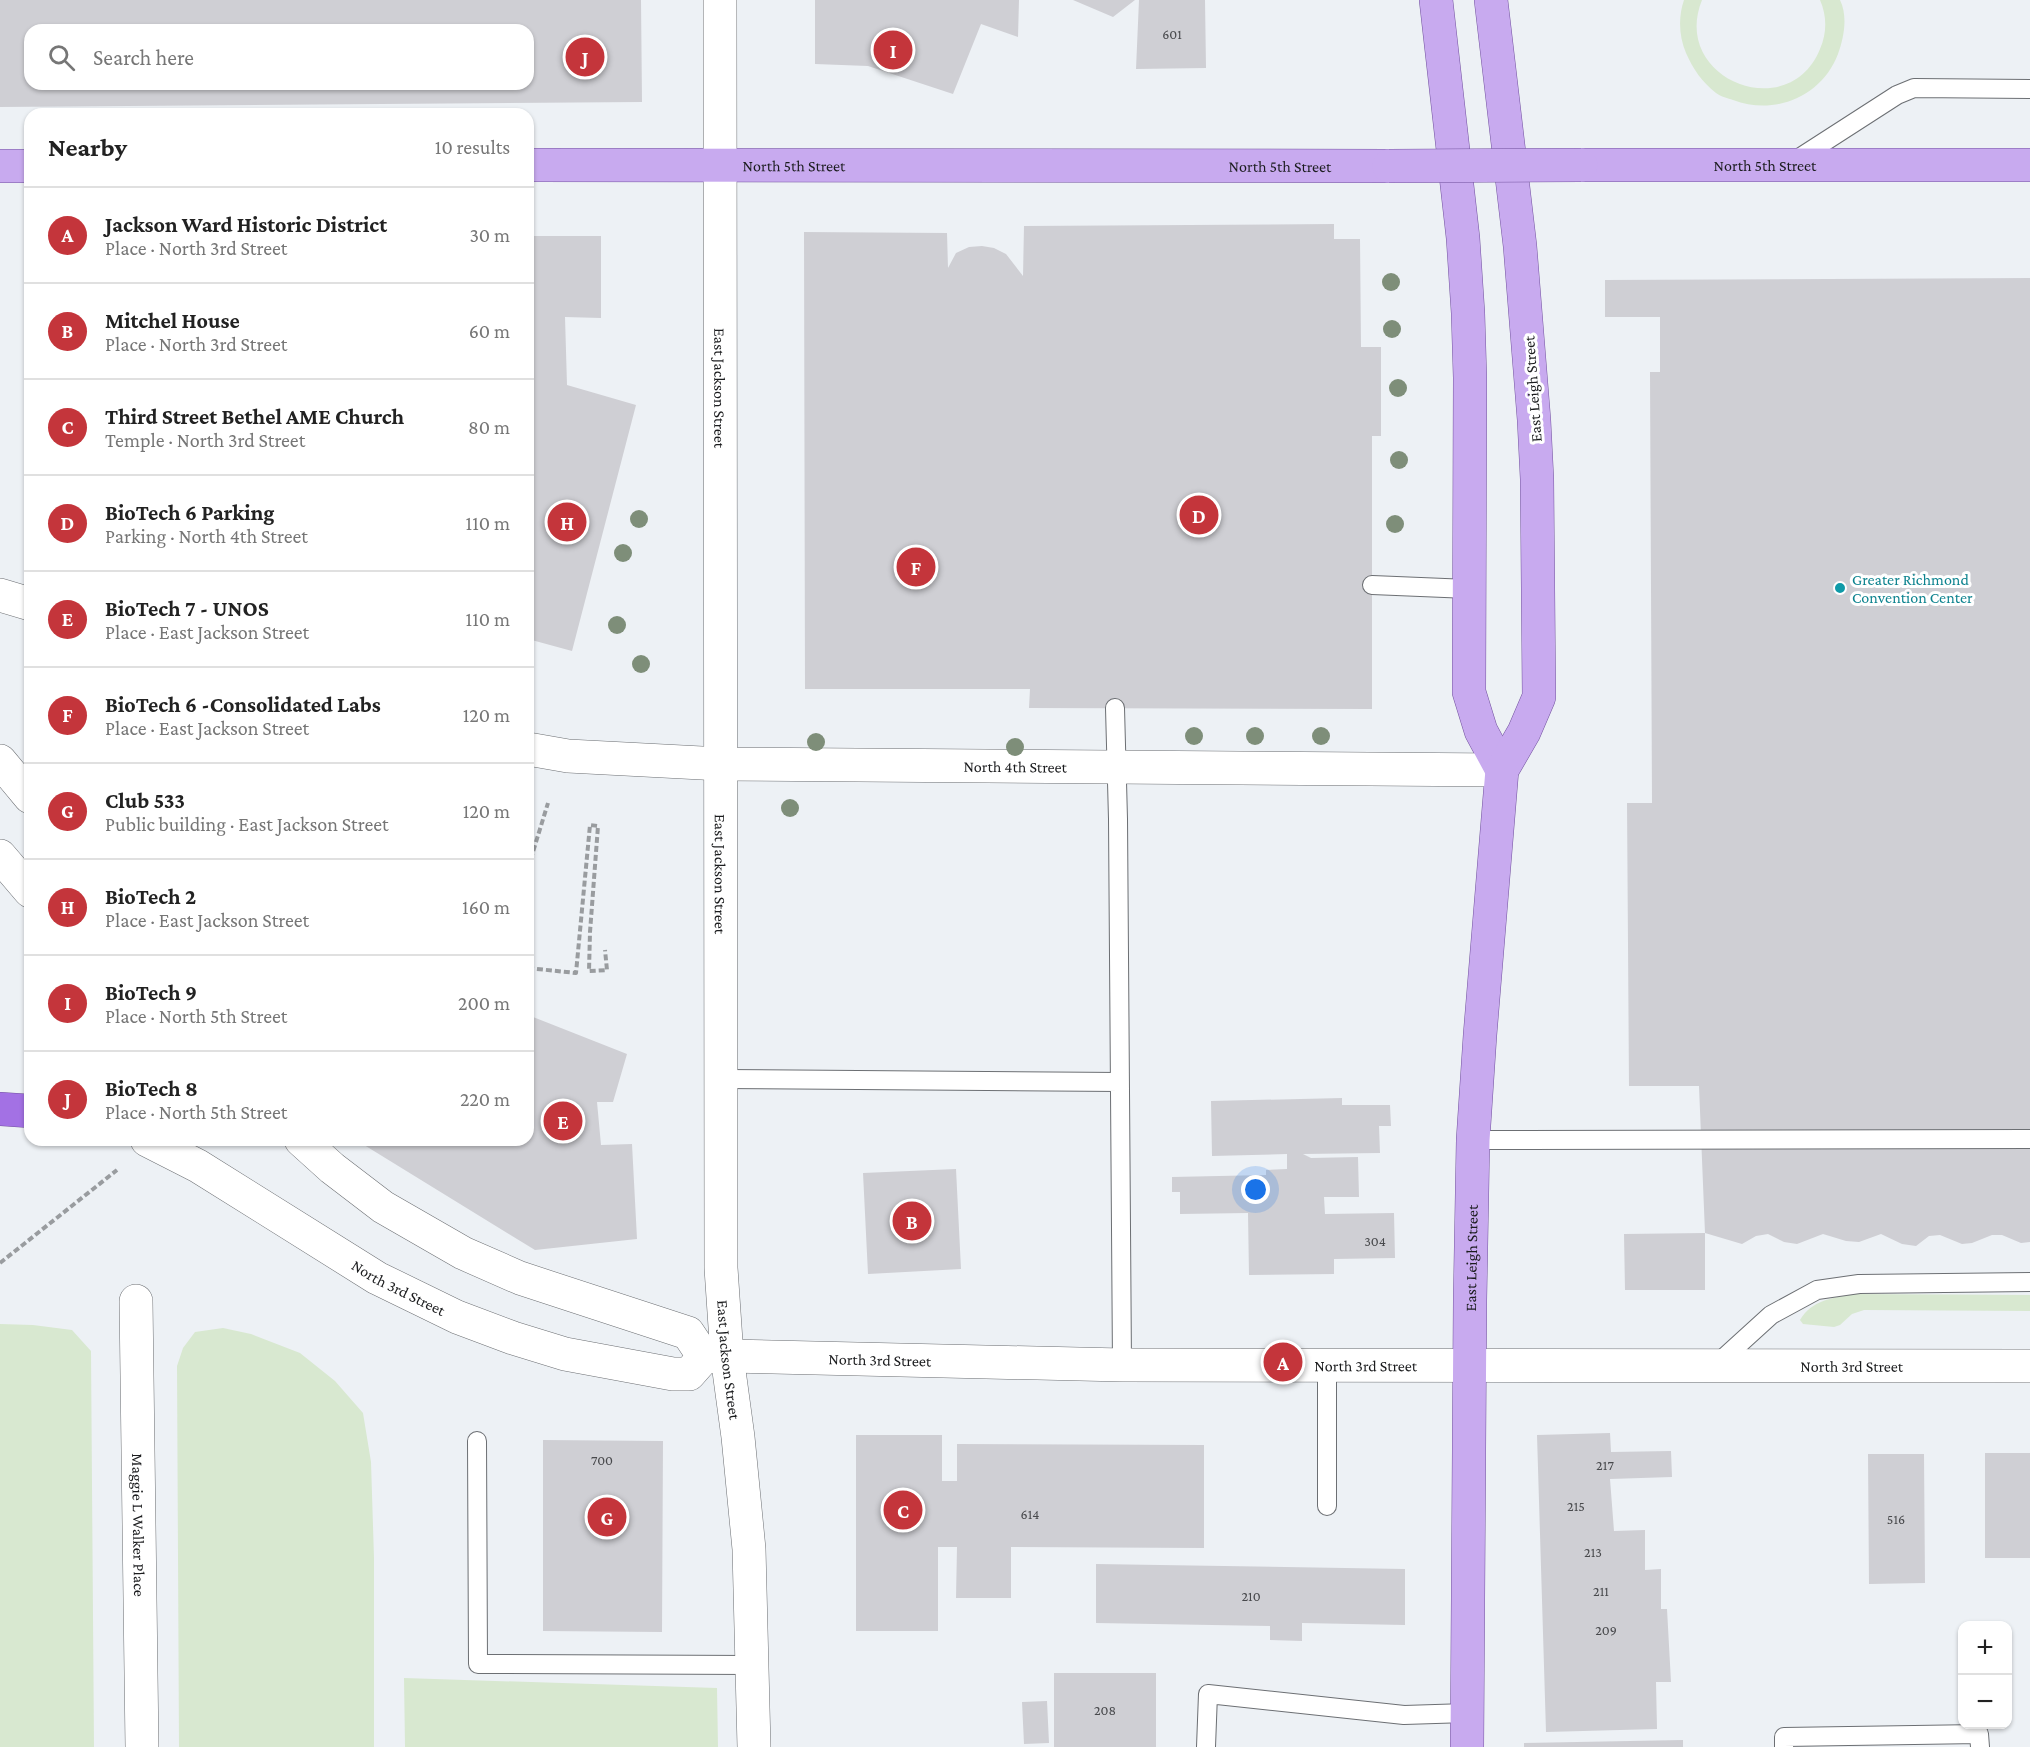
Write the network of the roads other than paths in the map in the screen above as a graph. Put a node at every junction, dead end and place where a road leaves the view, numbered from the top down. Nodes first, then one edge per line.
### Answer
1 (720, 0) edge
2 (1436, 0) edge
3 (1491, 0) edge
4 (2030, 89) edge
5 (1789, 164) junction
6 (534, 165) edge
7 (720, 165) junction
8 (2030, 165) edge
9 (0, 166) edge
10 (24, 166) edge
11 (1372, 585) dead end
12 (1469, 589) junction
13 (0, 595) edge
14 (24, 602) edge
15 (1115, 708) dead end
16 (534, 750) edge
17 (0, 760) edge
18 (721, 764) junction
19 (1117, 766) junction
20 (1502, 771) junction
21 (24, 790) edge
22 (0, 856) edge
23 (24, 884) edge
24 (721, 1079) junction
25 (1120, 1082) junction
26 (0, 1109) edge
27 (24, 1111) edge
28 (2030, 1139) edge
29 (1473, 1140) junction
30 (159, 1146) edge
31 (308, 1146) edge
32 (2030, 1282) edge
33 (136, 1301) dead end
34 (716, 1357) junction
35 (1122, 1365) junction
36 (1327, 1365) junction
37 (1469, 1365) junction
38 (1715, 1366) junction
39 (2030, 1366) edge
40 (477, 1441) dead end
41 (1327, 1506) dead end
42 (753, 1665) junction
43 (1467, 1713) junction
44 (142, 1747) edge
45 (754, 1747) edge
46 (1206, 1747) edge
47 (1467, 1747) edge
48 (1784, 1747) edge
49 (1980, 1747) edge

1 - 7 street, East Jackson Street
2 - 12 main road
3 - 20 main road, East Leigh Street
4 - 5 lane
5 - 7 main road, North 5th Street, bridge
5 - 8 main road, North 5th Street
6 - 7 main road, North 5th Street
7 - 18 street, East Jackson Street
9 - 10 main road
11 - 12 lane
12 - 20 main road
13 - 14 street
15 - 19 lane
16 - 18 street, North 4th Street
17 - 21 street
18 - 19 street, North 4th Street
18 - 24 street, East Jackson Street
19 - 20 street, North 4th Street
19 - 25 lane
20 - 29 main road, East Leigh Street
22 - 23 street
24 - 25 lane
24 - 34 street, East Jackson Street
25 - 35 lane
26 - 27 highway
28 - 29 lane
29 - 37 main road, East Leigh Street
30 - 34 street, North 3rd Street
31 - 34 street
32 - 38 lane
33 - 44 street, Maggie L Walker Place
34 - 35 street, North 3rd Street
34 - 42 street, East Jackson Street
35 - 36 street, North 3rd Street
36 - 37 street, North 3rd Street
36 - 41 lane
37 - 38 street, North 3rd Street
37 - 43 main road, East Leigh Street
38 - 39 street, North 3rd Street
40 - 42 lane
42 - 45 street, East Jackson Street
43 - 46 lane
43 - 47 main road, East Leigh Street
48 - 49 lane

